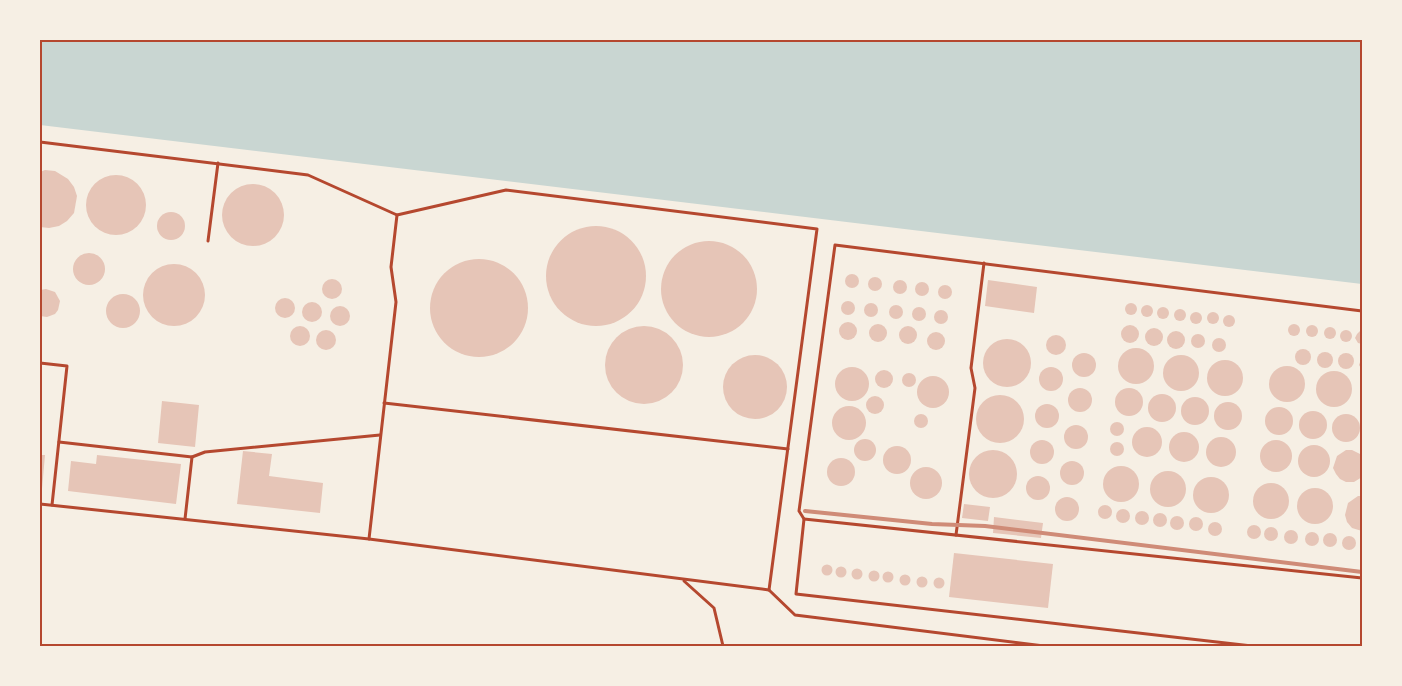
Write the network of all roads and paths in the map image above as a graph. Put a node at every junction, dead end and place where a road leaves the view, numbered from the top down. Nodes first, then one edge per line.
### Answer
1 (40, 142) edge
2 (218, 162) junction
3 (396, 215) junction
4 (208, 241) dead end
5 (984, 264) junction
6 (1362, 311) edge
7 (40, 363) edge
8 (384, 403) junction
9 (380, 435) junction
10 (59, 442) junction
11 (788, 450) junction
12 (192, 457) junction
13 (40, 504) edge
14 (52, 505) junction
15 (185, 519) junction
16 (804, 519) junction
17 (956, 535) junction
18 (368, 539) junction
19 (1362, 578) edge
20 (684, 580) junction
21 (769, 590) junction
22 (723, 646) edge
23 (1044, 646) edge
24 (1252, 646) edge

1 - 2 lane
2 - 3 lane
2 - 4 lane
3 - 8 lane
3 - 11 lane
5 - 6 lane
5 - 16 lane
5 - 17 lane
7 - 10 lane
8 - 9 lane
8 - 11 lane
9 - 12 lane
9 - 18 lane
10 - 12 lane
10 - 14 lane
11 - 21 lane
12 - 15 lane
13 - 14 lane
14 - 15 lane
15 - 18 lane
16 - 17 lane
16 - 24 lane
17 - 19 lane
18 - 20 lane
20 - 21 lane
20 - 22 lane
21 - 23 lane

